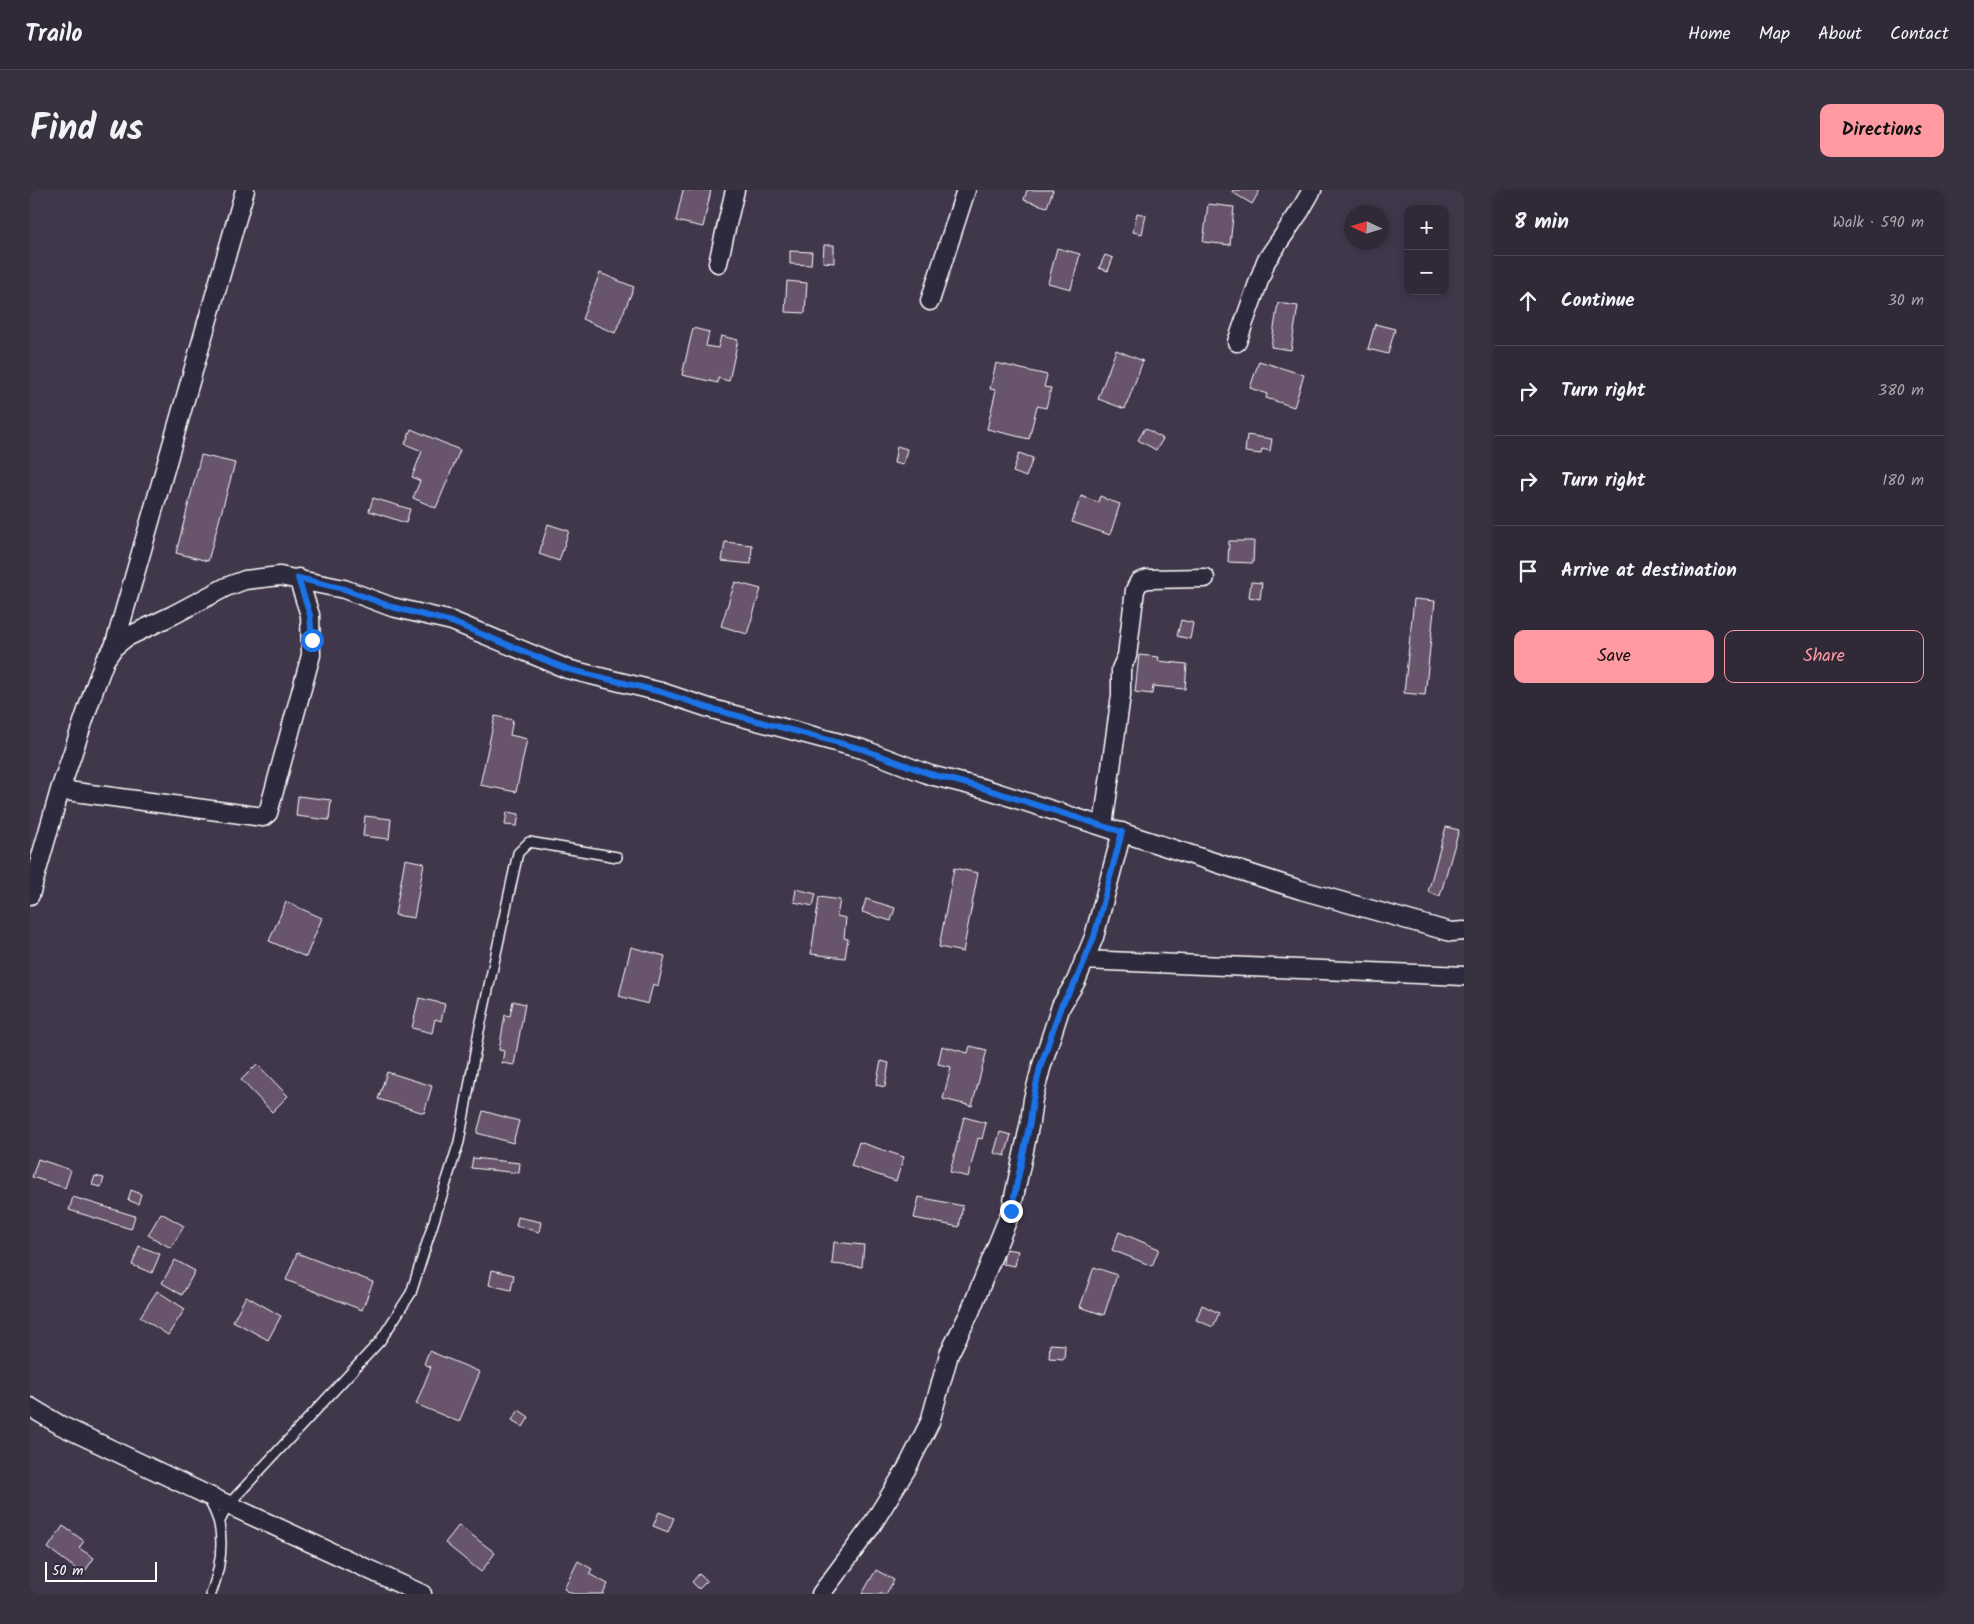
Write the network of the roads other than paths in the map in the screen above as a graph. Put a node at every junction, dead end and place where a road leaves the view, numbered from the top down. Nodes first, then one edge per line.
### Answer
1 (245, 190) edge
2 (735, 190) edge
3 (966, 190) edge
4 (1312, 190) edge
5 (718, 263) dead end
6 (930, 301) dead end
7 (1237, 342) dead end
8 (298, 578) junction
9 (1205, 578) dead end
10 (114, 647) junction
11 (60, 790) junction
12 (1103, 826) junction
13 (1122, 832) junction
14 (617, 857) dead end
15 (30, 895) edge
16 (1464, 931) edge
17 (1084, 960) junction
18 (1464, 976) edge
19 (30, 1407) edge
20 (207, 1495) junction
21 (228, 1505) junction
22 (219, 1523) junction
23 (211, 1594) edge
24 (422, 1594) edge
25 (821, 1594) edge

1 - 10 street
2 - 5 street
3 - 6 street
4 - 7 street
8 - 10 street
8 - 11 street
8 - 12 street
9 - 12 street
10 - 11 street
11 - 15 street
12 - 13 street
13 - 16 street
13 - 17 street
14 - 21 lane
17 - 18 street
17 - 25 street
19 - 20 street
20 - 21 street
20 - 22 lane
21 - 22 lane
21 - 24 street
22 - 23 lane

